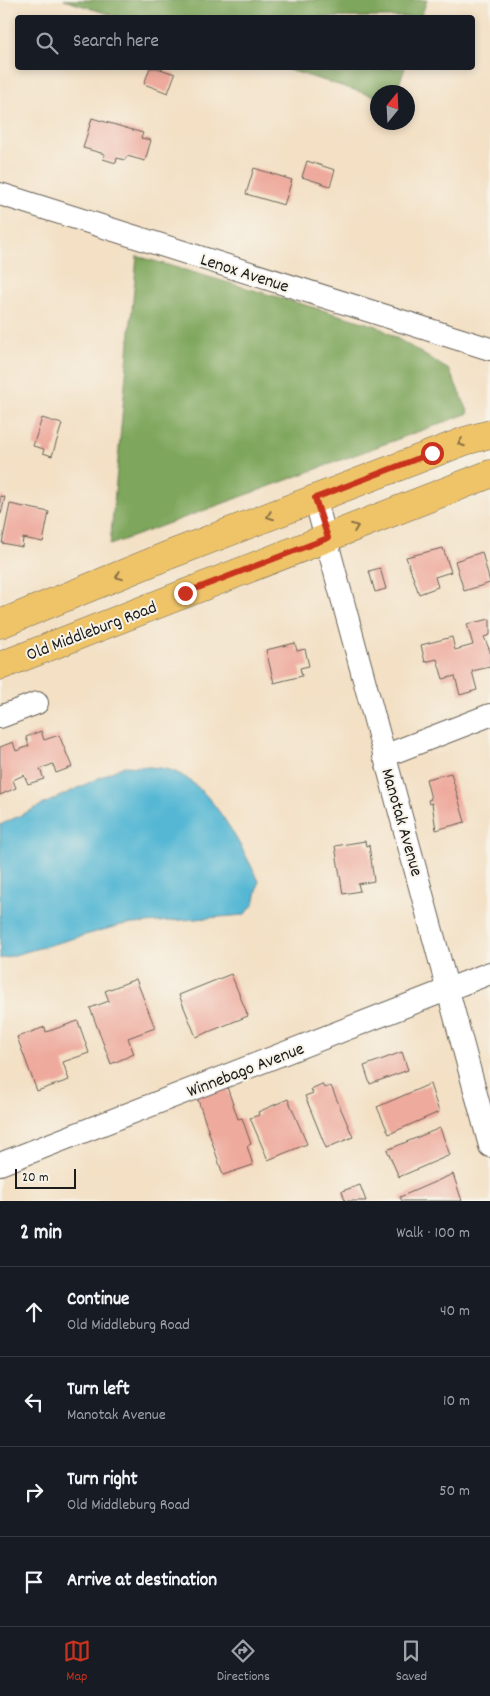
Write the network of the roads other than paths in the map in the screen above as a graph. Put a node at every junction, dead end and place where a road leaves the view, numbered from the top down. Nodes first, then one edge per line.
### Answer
1 (0, 194) edge
2 (490, 349) edge
3 (490, 434) edge
4 (490, 474) edge
5 (315, 498) junction
6 (328, 538) junction
7 (0, 624) edge
8 (0, 666) edge
9 (37, 702) dead end
10 (490, 715) edge
11 (0, 717) edge
12 (384, 756) junction
13 (490, 973) edge
14 (448, 989) junction
15 (490, 1146) edge
16 (0, 1164) edge

1 - 2 street, Lenox Avenue
3 -> 5 main road
6 -> 4 main road, Old Middleburg Road
5 - 6 street, Manotak Avenue
5 -> 7 main road
6 - 8 main road, Old Middleburg Road
6 - 12 street, Manotak Avenue
9 - 11 street
10 - 12 street
12 - 14 street, Manotak Avenue
13 - 14 street, Winnebago Avenue
14 - 15 street, Manotak Avenue
14 - 16 street, Winnebago Avenue

